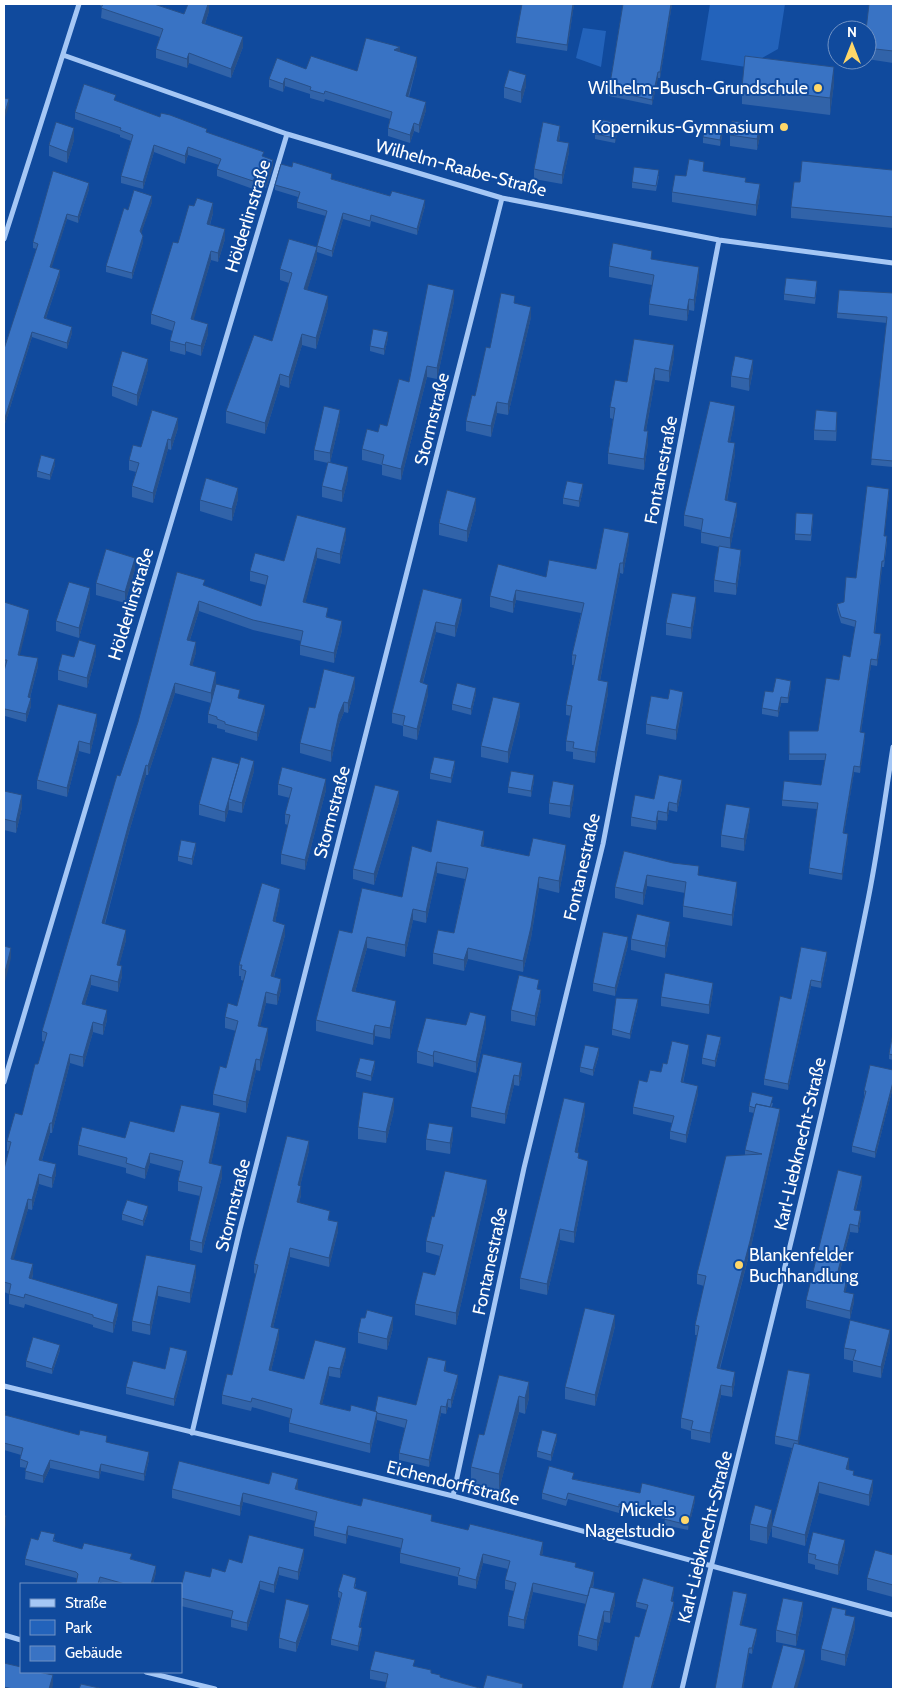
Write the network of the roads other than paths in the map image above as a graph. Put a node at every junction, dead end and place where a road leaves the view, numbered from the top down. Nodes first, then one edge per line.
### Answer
1 (79, 4) edge
2 (63, 55) junction
3 (287, 134) junction
4 (502, 198) junction
5 (4, 239) edge
6 (719, 240) junction
7 (893, 263) edge
8 (893, 747) edge
9 (4, 1082) edge
10 (4, 1386) edge
11 (192, 1433) junction
12 (453, 1496) junction
13 (712, 1565) junction
14 (893, 1615) edge
15 (4, 1635) edge
16 (20, 1640) edge
17 (150, 1673) edge
18 (215, 1689) edge
19 (682, 1689) edge

1 - 2 street
2 - 3 street, Wilhelm-Raabe-Straße
2 - 5 street
3 - 4 street, Wilhelm-Raabe-Straße
3 - 9 street, Hölderlinstraße
4 - 6 street, Wilhelm-Raabe-Straße
4 - 11 street, Stormstraße
6 - 7 street, Wilhelm-Raabe-Straße
6 - 12 street, Fontanestraße
8 - 13 street, Karl-Liebknecht-Straße
10 - 11 street, Eichendorffstraße
11 - 12 street, Eichendorffstraße
12 - 13 street, Eichendorffstraße
13 - 14 street, Eichendorffstraße
13 - 19 street, Karl-Liebknecht-Straße
15 - 16 street
17 - 18 street

